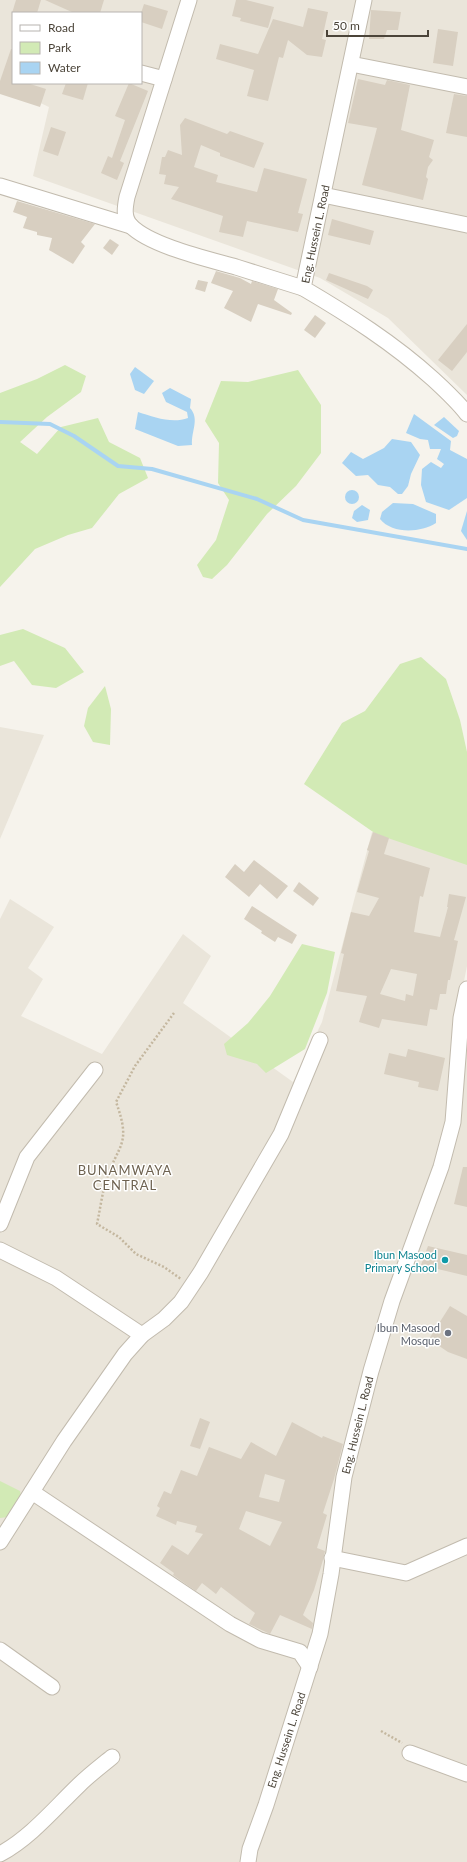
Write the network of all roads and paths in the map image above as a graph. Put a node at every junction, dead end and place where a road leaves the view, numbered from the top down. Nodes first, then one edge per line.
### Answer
1 (189, 0) edge
2 (364, 0) edge
3 (351, 64) junction
4 (142, 73) edge
5 (164, 79) junction
6 (467, 87) edge
7 (0, 186) edge
8 (323, 195) junction
9 (467, 225) edge
10 (131, 226) junction
11 (303, 288) junction
12 (467, 414) edge
13 (467, 989) edge
14 (174, 1013) dead end
15 (320, 1040) dead end
16 (95, 1070) dead end
17 (0, 1224) edge
18 (0, 1250) edge
19 (191, 1286) junction
20 (142, 1335) junction
21 (32, 1492) junction
22 (0, 1542) edge
23 (467, 1546) edge
24 (332, 1558) junction
25 (0, 1650) edge
26 (310, 1667) junction
27 (52, 1687) dead end
28 (381, 1731) dead end
29 (410, 1753) joint
30 (112, 1757) dead end
31 (467, 1774) edge
32 (0, 1854) edge
33 (248, 1862) edge

1 - 5 street
2 - 3 street, Eng. Hussein L. Road
3 - 6 street
3 - 8 street, Eng. Hussein L. Road
4 - 5 street
5 - 10 street
7 - 10 street
8 - 9 street
8 - 11 street, Eng. Hussein L. Road
10 - 11 street
11 - 12 street, Eng. Hussein L. Road
13 - 24 street, Eng. Hussein L. Road
14 - 19 path
15 - 19 street
16 - 17 street
18 - 20 street
19 - 20 street
20 - 21 street
21 - 22 street
21 - 26 street
23 - 24 street
24 - 26 street, Eng. Hussein L. Road
25 - 27 street
26 - 33 street, Eng. Hussein L. Road
28 - 29 path
29 - 31 street
30 - 32 street

